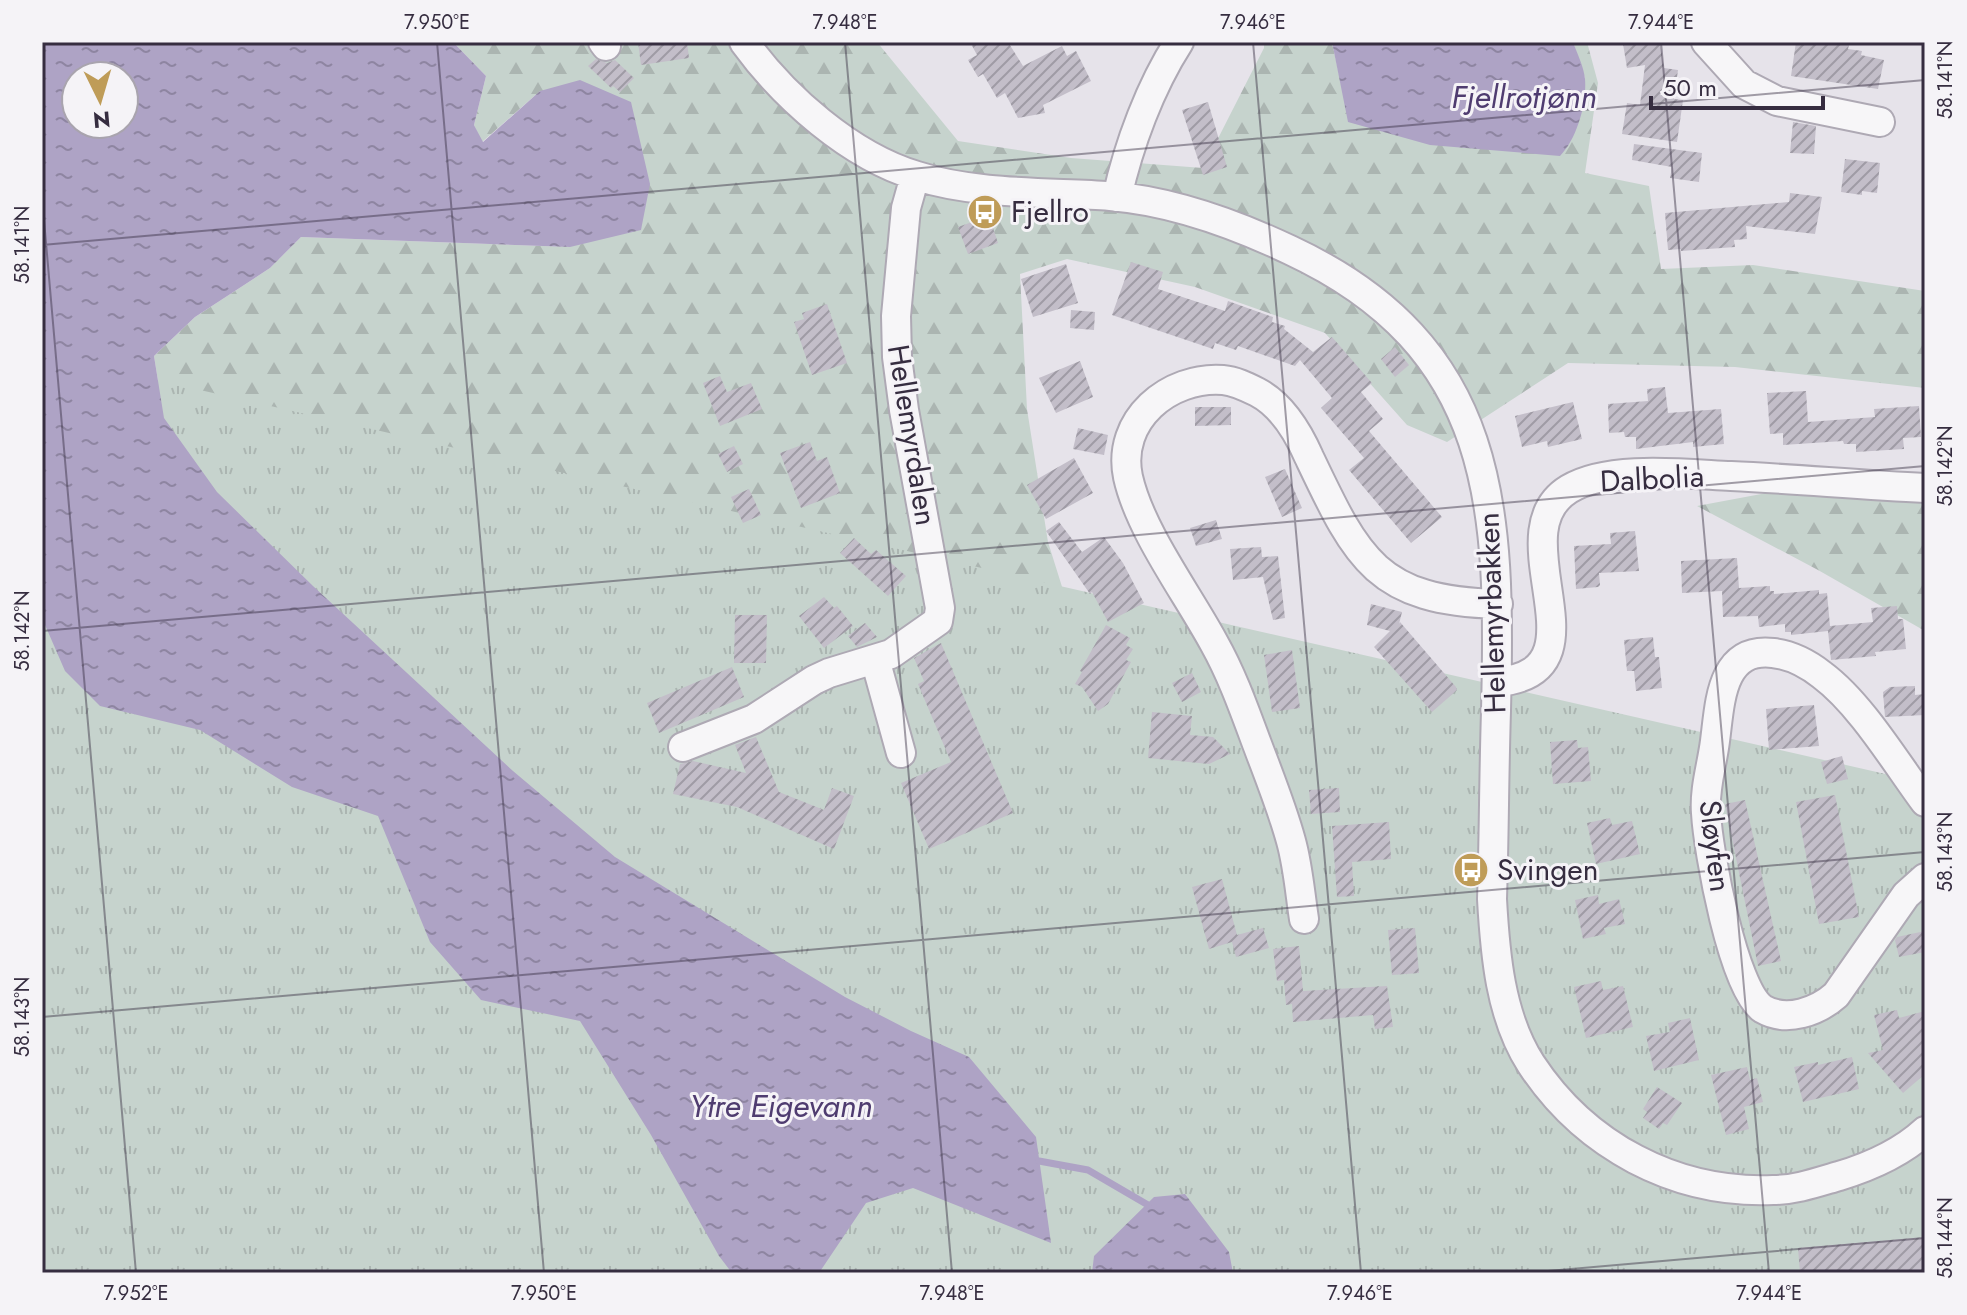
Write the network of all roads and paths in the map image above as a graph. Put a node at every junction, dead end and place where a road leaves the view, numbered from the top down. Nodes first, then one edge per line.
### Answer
1 (744, 42) edge
2 (1706, 42) edge
3 (1177, 43) edge
4 (1880, 122) dead end
5 (915, 176) junction
6 (1117, 197) junction
7 (1925, 488) edge
8 (1498, 604) junction
9 (875, 659) junction
10 (1497, 682) junction
11 (683, 747) dead end
12 (901, 753) dead end
13 (1925, 802) edge
14 (1925, 878) edge
15 (1304, 919) dead end
16 (1925, 1131) edge

1 - 5 street, Hellemyrbakken
2 - 4 street
3 - 6 street
5 - 6 street, Hellemyrbakken
5 - 9 street, Hellemyrdalen
6 - 8 street, Hellemyrbakken
7 - 10 street, Dalbolia
8 - 10 street, Hellemyrbakken
8 - 15 street
9 - 11 street, Hellemyrdalen
9 - 12 street
10 - 16 street, Hellemyrbakken
13 - 14 street, Sløyfen

